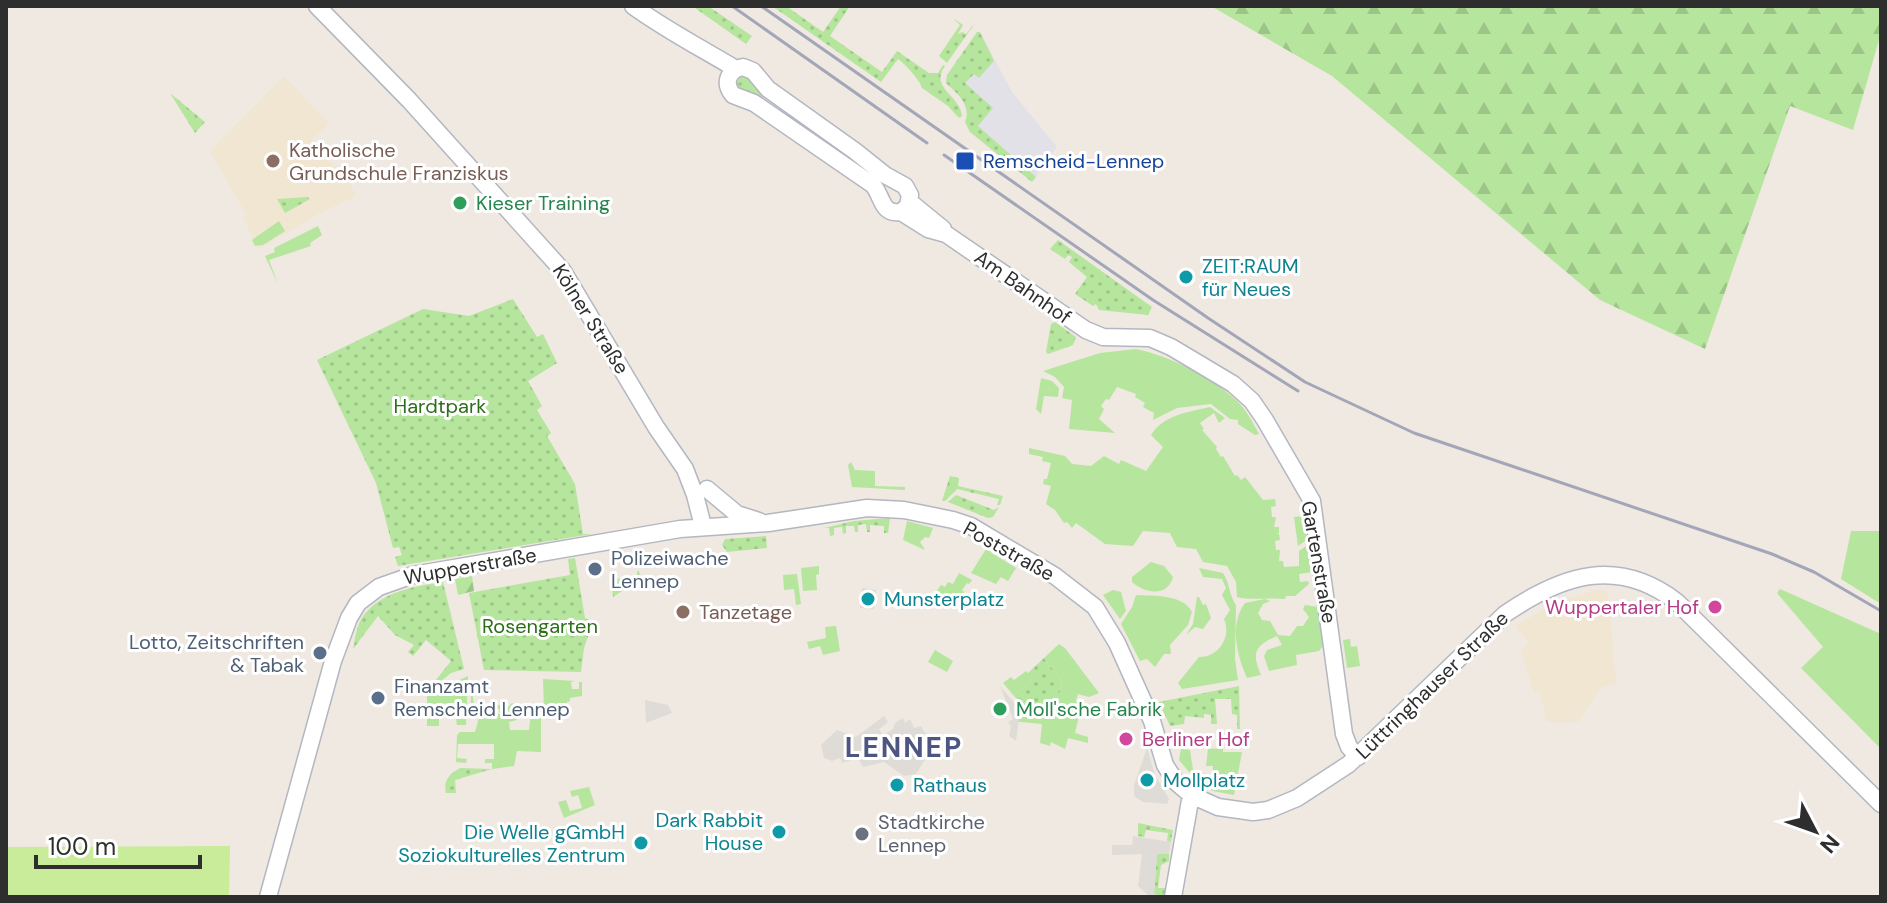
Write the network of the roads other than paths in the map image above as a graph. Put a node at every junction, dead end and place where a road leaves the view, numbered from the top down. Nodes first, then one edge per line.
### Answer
1 (317, 6) edge
2 (633, 6) edge
3 (732, 73) junction
4 (906, 207) junction
5 (1103, 337) joint
6 (685, 469) junction
7 (707, 489) junction
8 (768, 523) junction
9 (708, 526) junction
10 (1358, 757) junction
11 (1191, 795) junction
12 (1881, 804) edge
13 (268, 897) edge
14 (1173, 897) edge

1 - 6 street, Kölner Straße
2 - 3 street
3 - 4 street
3 - 4 street
4 - 5 street, Am Bahnhof
5 - 10 street, Gartenstraße
6 - 7 street, Kölner Straße
6 - 9 street, Kölner Straße
7 - 8 street, Kölner Straße
7 - 9 street
8 - 9 street, Poststraße
8 - 11 street, Poststraße
9 - 13 street, Wupperstraße
10 - 11 street, Lüttringhauser Straße
10 - 12 street, Lüttringhauser Straße
11 - 14 street

